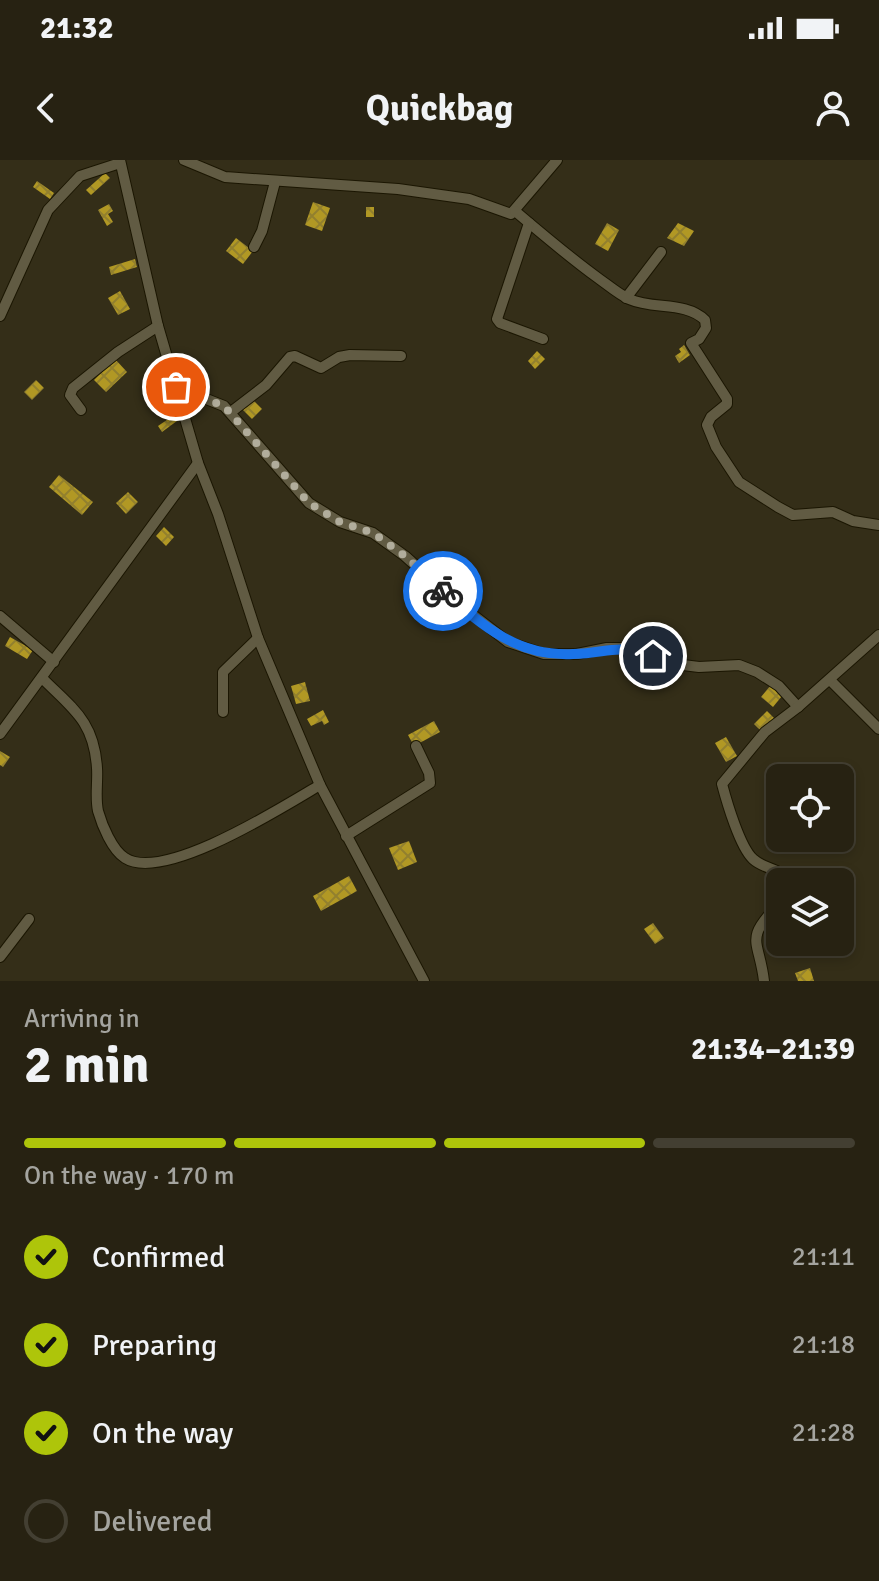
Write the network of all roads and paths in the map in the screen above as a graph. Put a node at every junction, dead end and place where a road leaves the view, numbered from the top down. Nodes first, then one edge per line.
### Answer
1 (184, 160) edge
2 (557, 160) edge
3 (120, 162) edge
4 (275, 182) junction
5 (515, 211) junction
6 (529, 223) junction
7 (254, 247) dead end
8 (661, 252) dead end
9 (626, 298) junction
10 (0, 316) edge
11 (158, 326) junction
12 (543, 339) dead end
13 (401, 356) dead end
14 (176, 387) junction
15 (81, 410) dead end
16 (231, 412) junction
17 (198, 463) junction
18 (879, 525) edge
19 (0, 616) edge
20 (879, 635) edge
21 (258, 638) junction
22 (54, 662) junction
23 (42, 678) junction
24 (830, 680) junction
25 (798, 707) junction
26 (223, 712) dead end
27 (879, 729) edge
28 (0, 734) edge
29 (416, 746) dead end
30 (320, 785) junction
31 (346, 836) junction
32 (768, 868) edge
33 (766, 917) edge
34 (29, 919) dead end
35 (0, 957) edge
36 (424, 981) edge
37 (764, 981) edge

1 - 4 street
2 - 5 street
3 - 10 street
3 - 11 street
4 - 5 street
4 - 7 street
5 - 6 street
6 - 9 street
6 - 12 street
8 - 9 street
9 - 18 street
11 - 14 street
11 - 15 street
13 - 16 street
14 - 16 street
14 - 17 street
16 - 25 street
17 - 21 street
17 - 22 street
19 - 22 street
20 - 24 street
21 - 26 street
21 - 30 street
22 - 23 street
23 - 28 street
23 - 30 street
24 - 25 street
24 - 27 street
25 - 32 street
29 - 31 street
30 - 31 street
31 - 36 street
33 - 37 street
34 - 35 street

